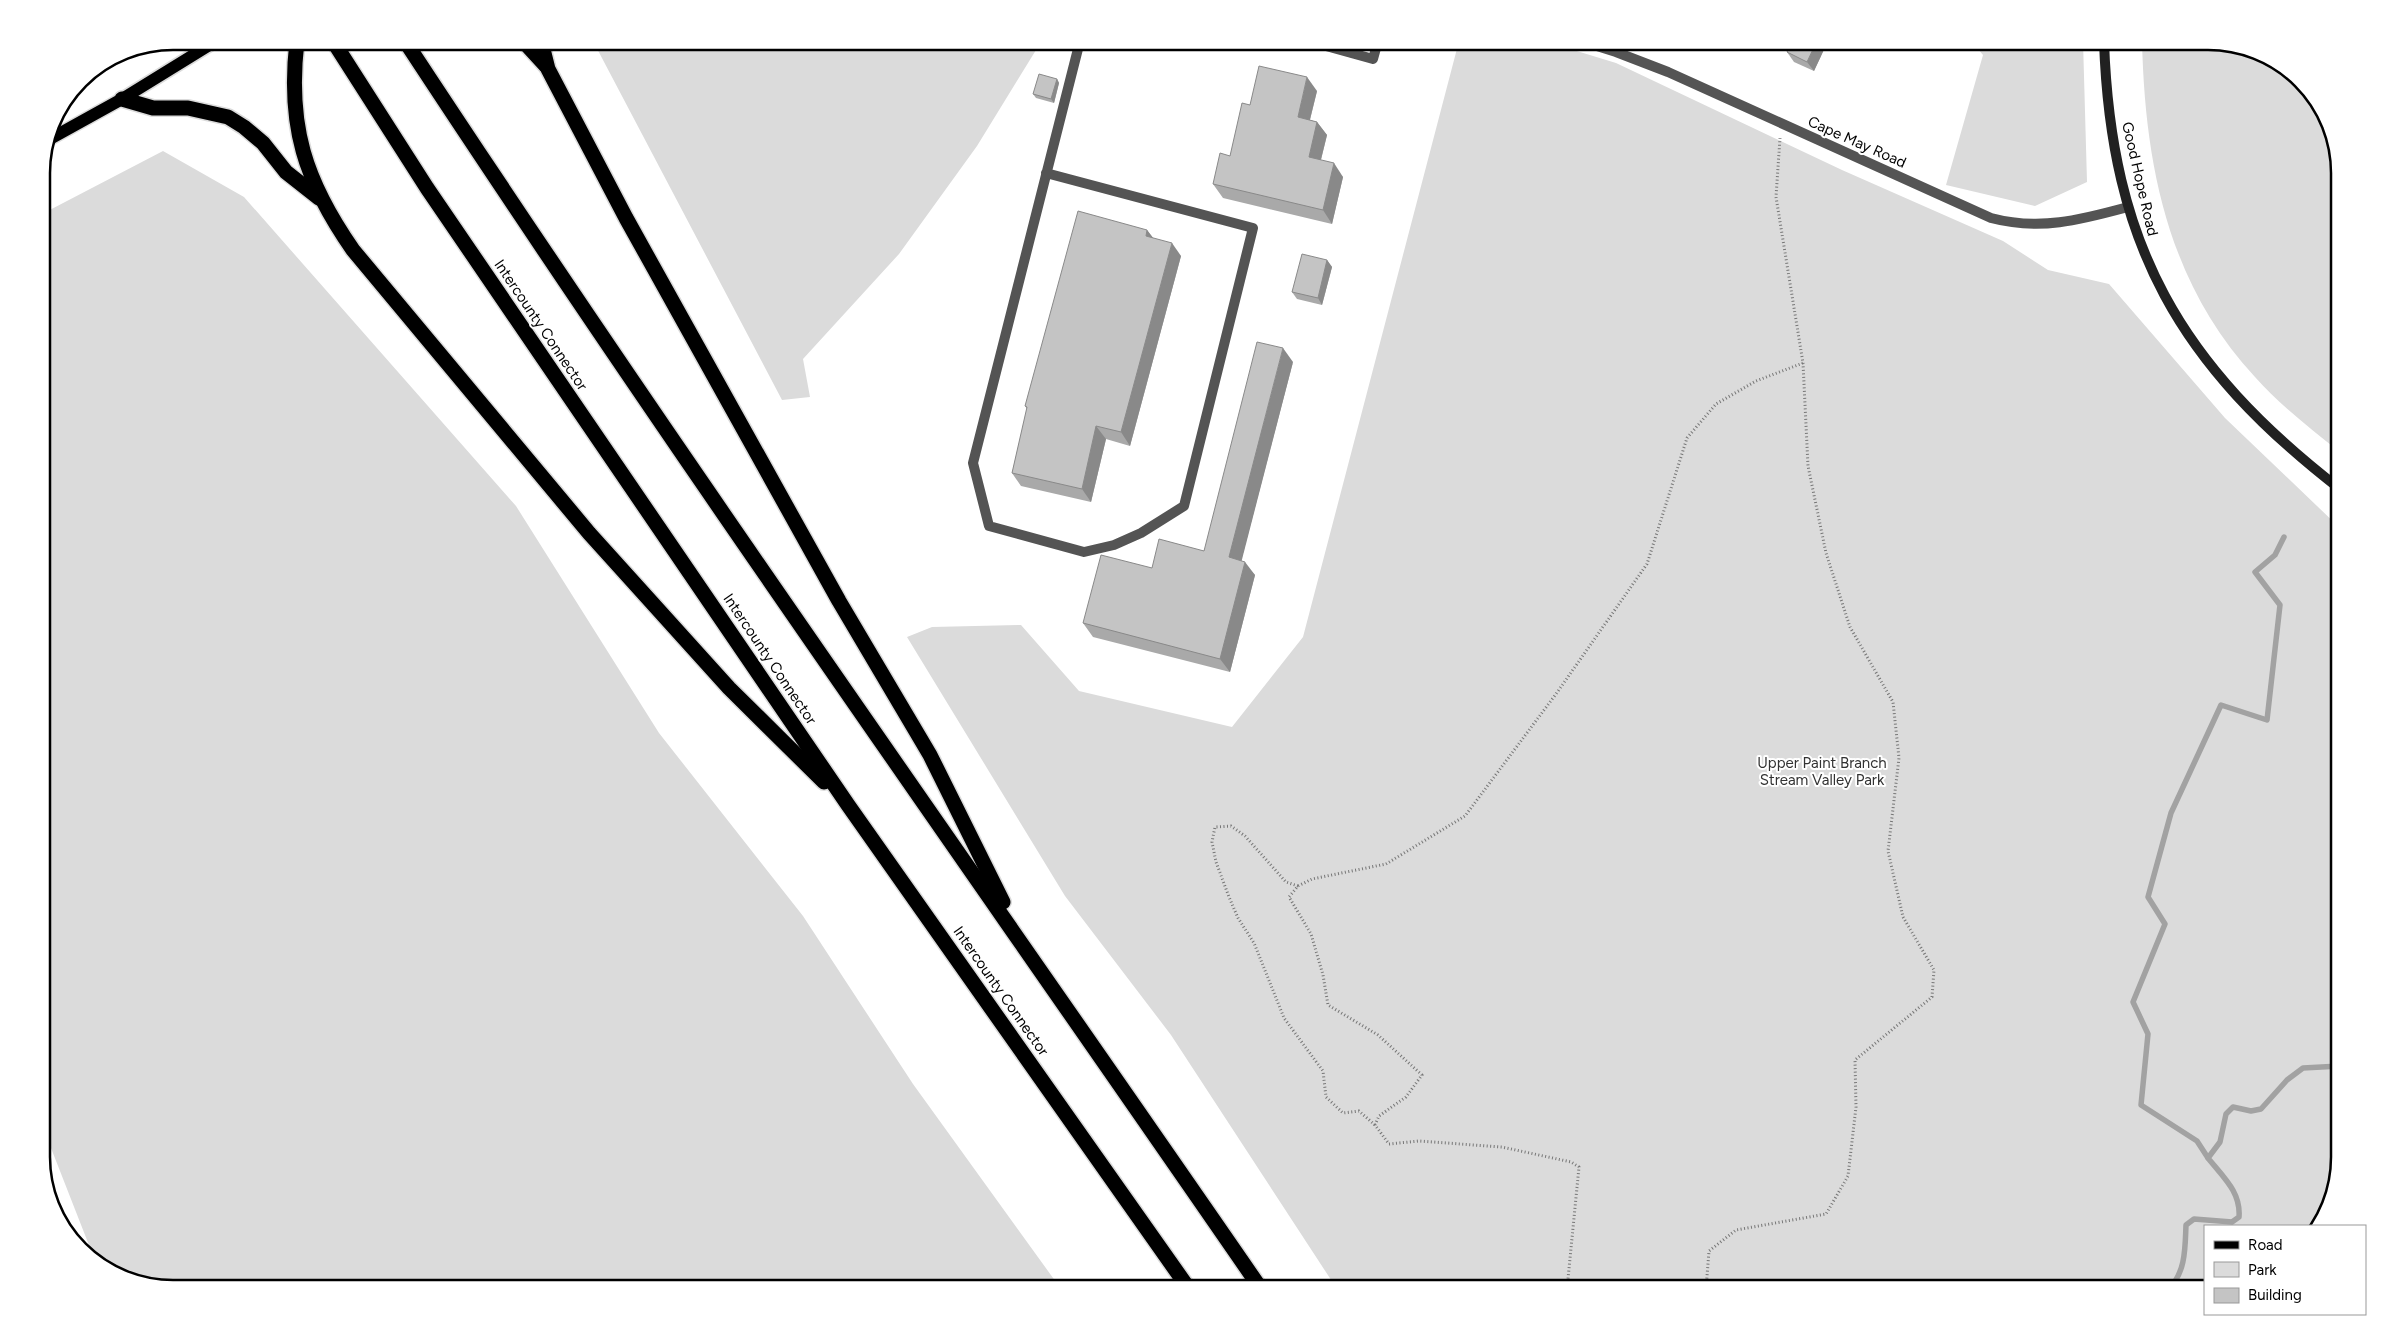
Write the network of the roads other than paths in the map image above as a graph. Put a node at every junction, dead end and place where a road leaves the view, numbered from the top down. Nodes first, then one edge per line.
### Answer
1 (201, 50) edge
2 (296, 50) edge
3 (338, 50) edge
4 (411, 50) edge
5 (531, 50) edge
6 (543, 50) edge
7 (1078, 50) edge
8 (1340, 50) edge
9 (1376, 50) edge
10 (1610, 50) edge
11 (2105, 50) edge
12 (548, 69) junction
13 (122, 99) junction
14 (56, 136) edge
15 (1046, 173) junction
16 (322, 200) junction
17 (2128, 207) junction
18 (2331, 481) edge
19 (848, 805) junction
20 (1026, 949) junction
21 (1184, 1280) edge
22 (1255, 1280) edge

1 - 13 main road
2 - 16 highway
3 - 19 highway, Intercounty Connector
4 - 20 highway
5 - 12 highway
6 - 12 highway
7 - 15 street
8 - 9 street
10 - 17 street, Cape May Road
11 - 17 street, Good Hope Road
12 - 20 highway
13 - 14 main road
13 - 16 highway
15 - 15 street
16 - 19 highway
17 - 18 street, Good Hope Road
19 - 21 highway, Intercounty Connector
20 - 22 highway

